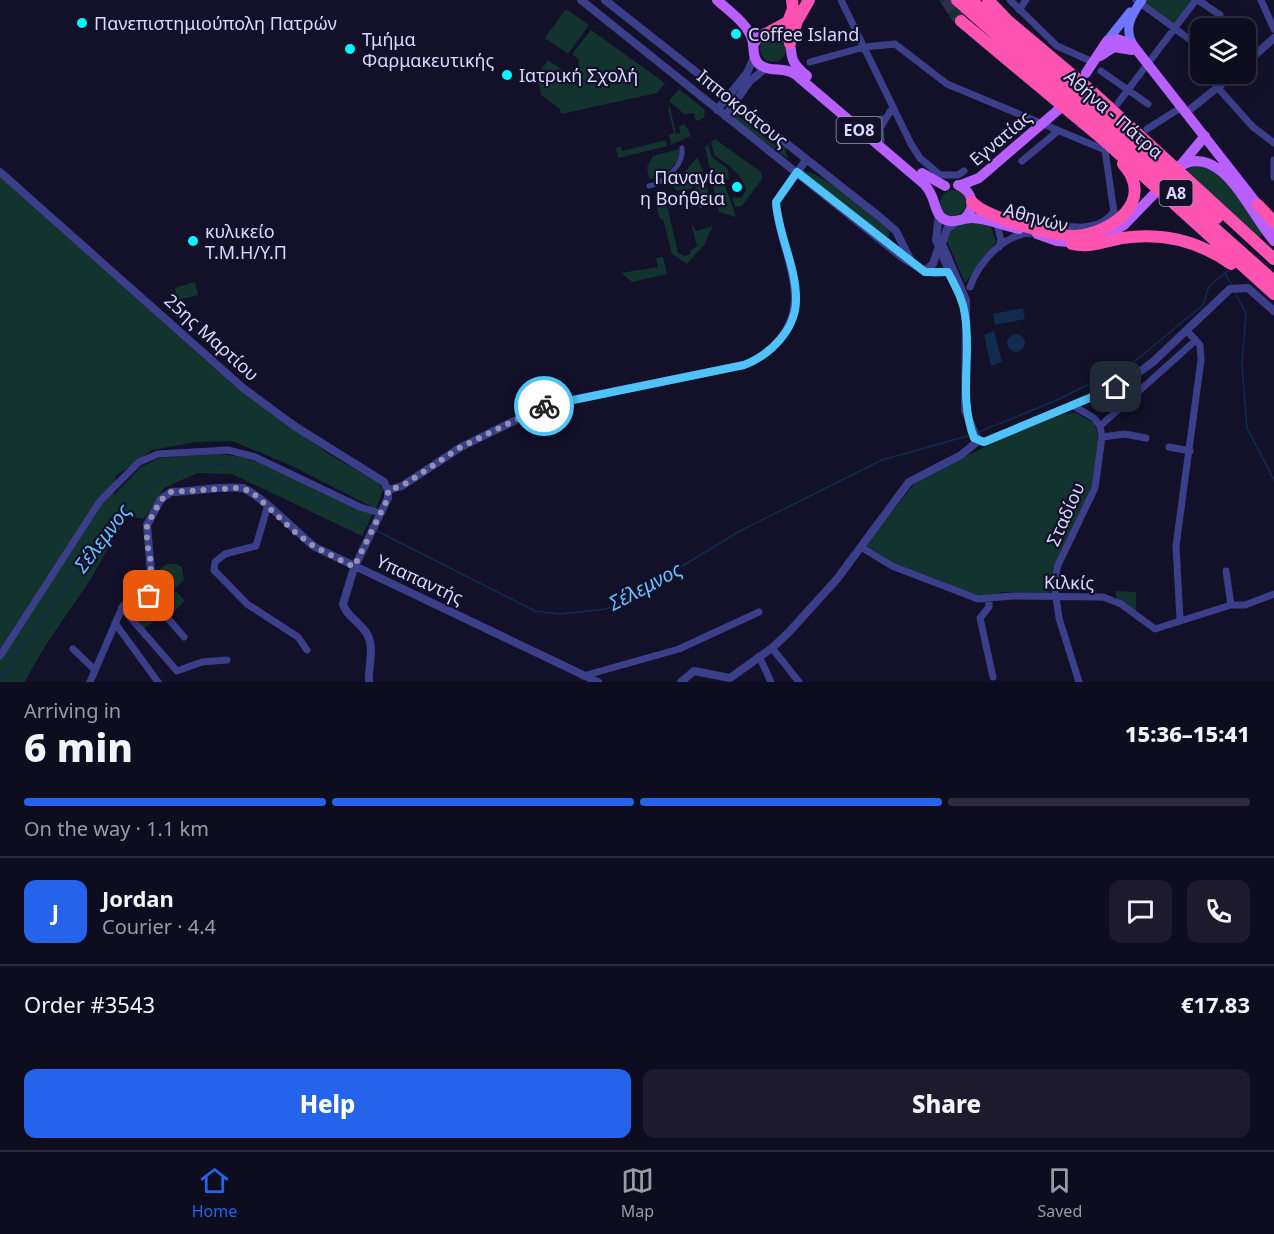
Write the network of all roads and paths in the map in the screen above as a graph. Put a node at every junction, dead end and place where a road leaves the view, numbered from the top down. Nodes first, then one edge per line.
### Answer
1 (581, 0) edge
2 (605, 0) edge
3 (717, 0) edge
4 (792, 0) edge
5 (809, 0) edge
6 (841, 0) edge
7 (957, 0) edge
8 (971, 0) edge
9 (988, 0) edge
10 (997, 0) edge
11 (1010, 0) edge
12 (1026, 0) edge
13 (1197, 0) edge
14 (1261, 0) edge
15 (1140, 1) edge
16 (1019, 10) junction
17 (1220, 15) dead end
18 (961, 21) tunnel mouth
19 (743, 23) junction
20 (1175, 29) junction
21 (1274, 29) edge
22 (767, 32) junction
23 (1025, 34) junction
24 (1274, 38) edge
25 (1190, 40) edge
26 (1107, 41) junction
27 (754, 44) junction
28 (864, 47) junction
29 (790, 48) junction
30 (1136, 48) junction
31 (1256, 54) edge
32 (754, 57) junction
33 (810, 62) dead end
34 (1093, 62) junction
35 (1145, 62) junction
36 (766, 68) junction
37 (778, 68) junction
38 (1101, 71) dead end
39 (1086, 73) dead end
40 (1223, 84) edge
41 (1218, 88) junction
42 (1128, 90) junction
43 (727, 98) junction
44 (1118, 103) dead end
45 (735, 104) junction
46 (1148, 104) dead end
47 (893, 107) junction
48 (717, 110) junction
49 (1058, 110) dead end
50 (1184, 110) junction
51 (725, 116) junction
52 (883, 119) junction
53 (861, 123) junction
54 (1147, 129) dead end
55 (1055, 130) junction
56 (1205, 136) junction
57 (881, 140) junction
58 (1106, 142) junction
59 (1274, 143) edge
60 (682, 148) dead end
61 (806, 160) junction
62 (1274, 160) edge
63 (1022, 161) dead end
64 (964, 171) dead end
65 (0, 172) edge
66 (797, 172) junction
67 (1274, 177) edge
68 (961, 185) junction
69 (649, 186) dead end
70 (945, 186) junction
71 (1155, 193) dead end
72 (935, 199) junction
73 (972, 202) junction
74 (1258, 205) junction
75 (1022, 212) dead end
76 (939, 214) junction
77 (960, 220) junction
78 (1274, 222) edge
79 (997, 224) junction
80 (1274, 231) edge
81 (1033, 233) junction
82 (1274, 241) edge
83 (1072, 244) junction
84 (999, 247) junction
85 (938, 249) junction
86 (1274, 259) edge
87 (920, 266) junction
88 (948, 268) junction
89 (1274, 270) edge
90 (1274, 280) edge
91 (970, 287) dead end
92 (1274, 294) edge
93 (1274, 311) edge
94 (1187, 331) junction
95 (1196, 340) junction
96 (1072, 405) junction
97 (1100, 426) junction
98 (1102, 437) junction
99 (1146, 438) dead end
100 (976, 440) junction
101 (1169, 447) dead end
102 (1190, 451) junction
103 (388, 490) junction
104 (268, 506) junction
105 (379, 517) junction
106 (861, 547) junction
107 (354, 567) junction
108 (1226, 571) dead end
109 (141, 586) junction
110 (1274, 594) edge
111 (1054, 597) junction
112 (989, 600) junction
113 (1231, 605) junction
114 (122, 608) junction
115 (759, 612) dead end
116 (1180, 619) junction
117 (115, 623) junction
118 (184, 637) dead end
119 (772, 648) junction
120 (73, 649) dead end
121 (307, 650) dead end
122 (0, 656) edge
123 (759, 656) junction
124 (227, 660) dead end
125 (95, 670) junction
126 (583, 676) junction
127 (993, 677) dead end
128 (90, 682) edge
129 (158, 682) edge
130 (369, 682) edge
131 (598, 682) edge
132 (681, 682) edge
133 (771, 682) edge
134 (799, 682) edge
135 (1079, 682) edge

1 - 48 street, Ιπποκράτους
2 - 43 street, Ιπποκράτους
3 - 19 main road, ΕΟ8
4 - 22 highway
5 - 29 highway
6 - 28 street
7 - 90 highway, Αθήνα - Πάτρα / Α8
8 - 89 highway, Αθήνα - Πάτρα / Α8
9 - 23 highway
10 - 23 highway
11 - 16 street
12 - 16 street
13 - 17 street
13 - 20 street
14 - 21 street
15 - 20 street
15 - 26 main road
15 - 30 main road
16 - 34 street
18 - 58 highway
19 - 22 main road, ΕΟ8
19 - 27 main road, ΕΟ8
20 - 25 street
20 - 35 street
22 - 27 main road
22 - 29 main road, ΕΟ8
23 - 86 highway
24 - 31 street
26 - 30 main road
26 - 34 main road
27 - 32 main road, ΕΟ8
28 - 33 street
28 - 47 street
28 - 55 street
29 - 37 main road
29 - 53 main road, ΕΟ8
30 - 35 main road
32 - 36 main road
32 - 43 street
34 - 35 main road
34 - 39 main road
35 - 42 street
35 - 50 main road
36 - 37 main road, ΕΟ8
36 - 45 street
37 - 72 main road, ΕΟ8
38 - 42 street
40 - 41 street
41 - 50 street
41 - 59 street
42 - 44 street
42 - 46 street
43 - 45 street, Ιπποκράτους
43 - 48 street
45 - 51 street
45 - 61 street, Ιπποκράτους
47 - 52 street
47 - 64 street
48 - 51 street, Ιπποκράτους
49 - 68 main road, Εγνατίας
50 - 54 street
50 - 56 main road
51 - 66 street, Ιπποκράτους
52 - 53 street
52 - 57 street
53 - 57 main road, ΕΟ8
55 - 63 street
55 - 75 street
56 - 74 main road
56 - 82 main road
57 - 70 main road, ΕΟ8
58 - 73 highway
58 - 92 highway
60 - 69 street
61 - 66 street
61 - 87 street, Ιπποκράτους
62 - 67 street
65 - 103 street, 25ης Μαρτίου
66 - 87 street, Ιπποκράτους
66 - 103 street
68 - 70 main road
68 - 73 main road
70 - 72 main road
71 - 83 main road, Αθηνών
72 - 76 main road, ΕΟ8
73 - 77 main road
74 - 78 highway
74 - 80 main road
76 - 77 main road, Αθηνών
76 - 85 street
77 - 79 main road, Αθηνών
77 - 88 street
79 - 81 main road, Αθηνών
79 - 84 street
81 - 83 main road, Αθηνών
81 - 84 street
83 - 92 highway
84 - 91 street
85 - 87 street
85 - 88 street
87 - 88 street
88 - 100 street
93 - 94 street
94 - 95 street
94 - 96 street
95 - 97 street
95 - 102 street
96 - 97 street
96 - 100 street
97 - 98 street, Σταδίου
98 - 99 street
98 - 111 street, Σταδίου
100 - 106 street
101 - 102 street
102 - 116 street
103 - 105 street
104 - 107 street, Υπαπαντής
104 - 109 street, Υπαπαντής
104 - 121 street
105 - 107 street
105 - 122 street
106 - 112 street, Κιλκίς
106 - 119 street
107 - 126 street, Υπαπαντής
107 - 130 street
108 - 113 street
109 - 114 street, Υπαπαντής
109 - 118 street
110 - 113 street, Κιλκίς
111 - 112 street, Κιλκίς
111 - 116 street, Κιλκίς
111 - 135 street, Σταδίου
112 - 127 street
113 - 116 street, Κιλκίς
114 - 117 street, Υπαπαντής
114 - 124 street
115 - 126 street
117 - 125 street, Υπαπαντής
117 - 129 street
119 - 123 street
119 - 134 street
120 - 125 street
123 - 132 street
123 - 133 street
125 - 128 street, Υπαπαντής
126 - 131 street, Υπαπαντής

